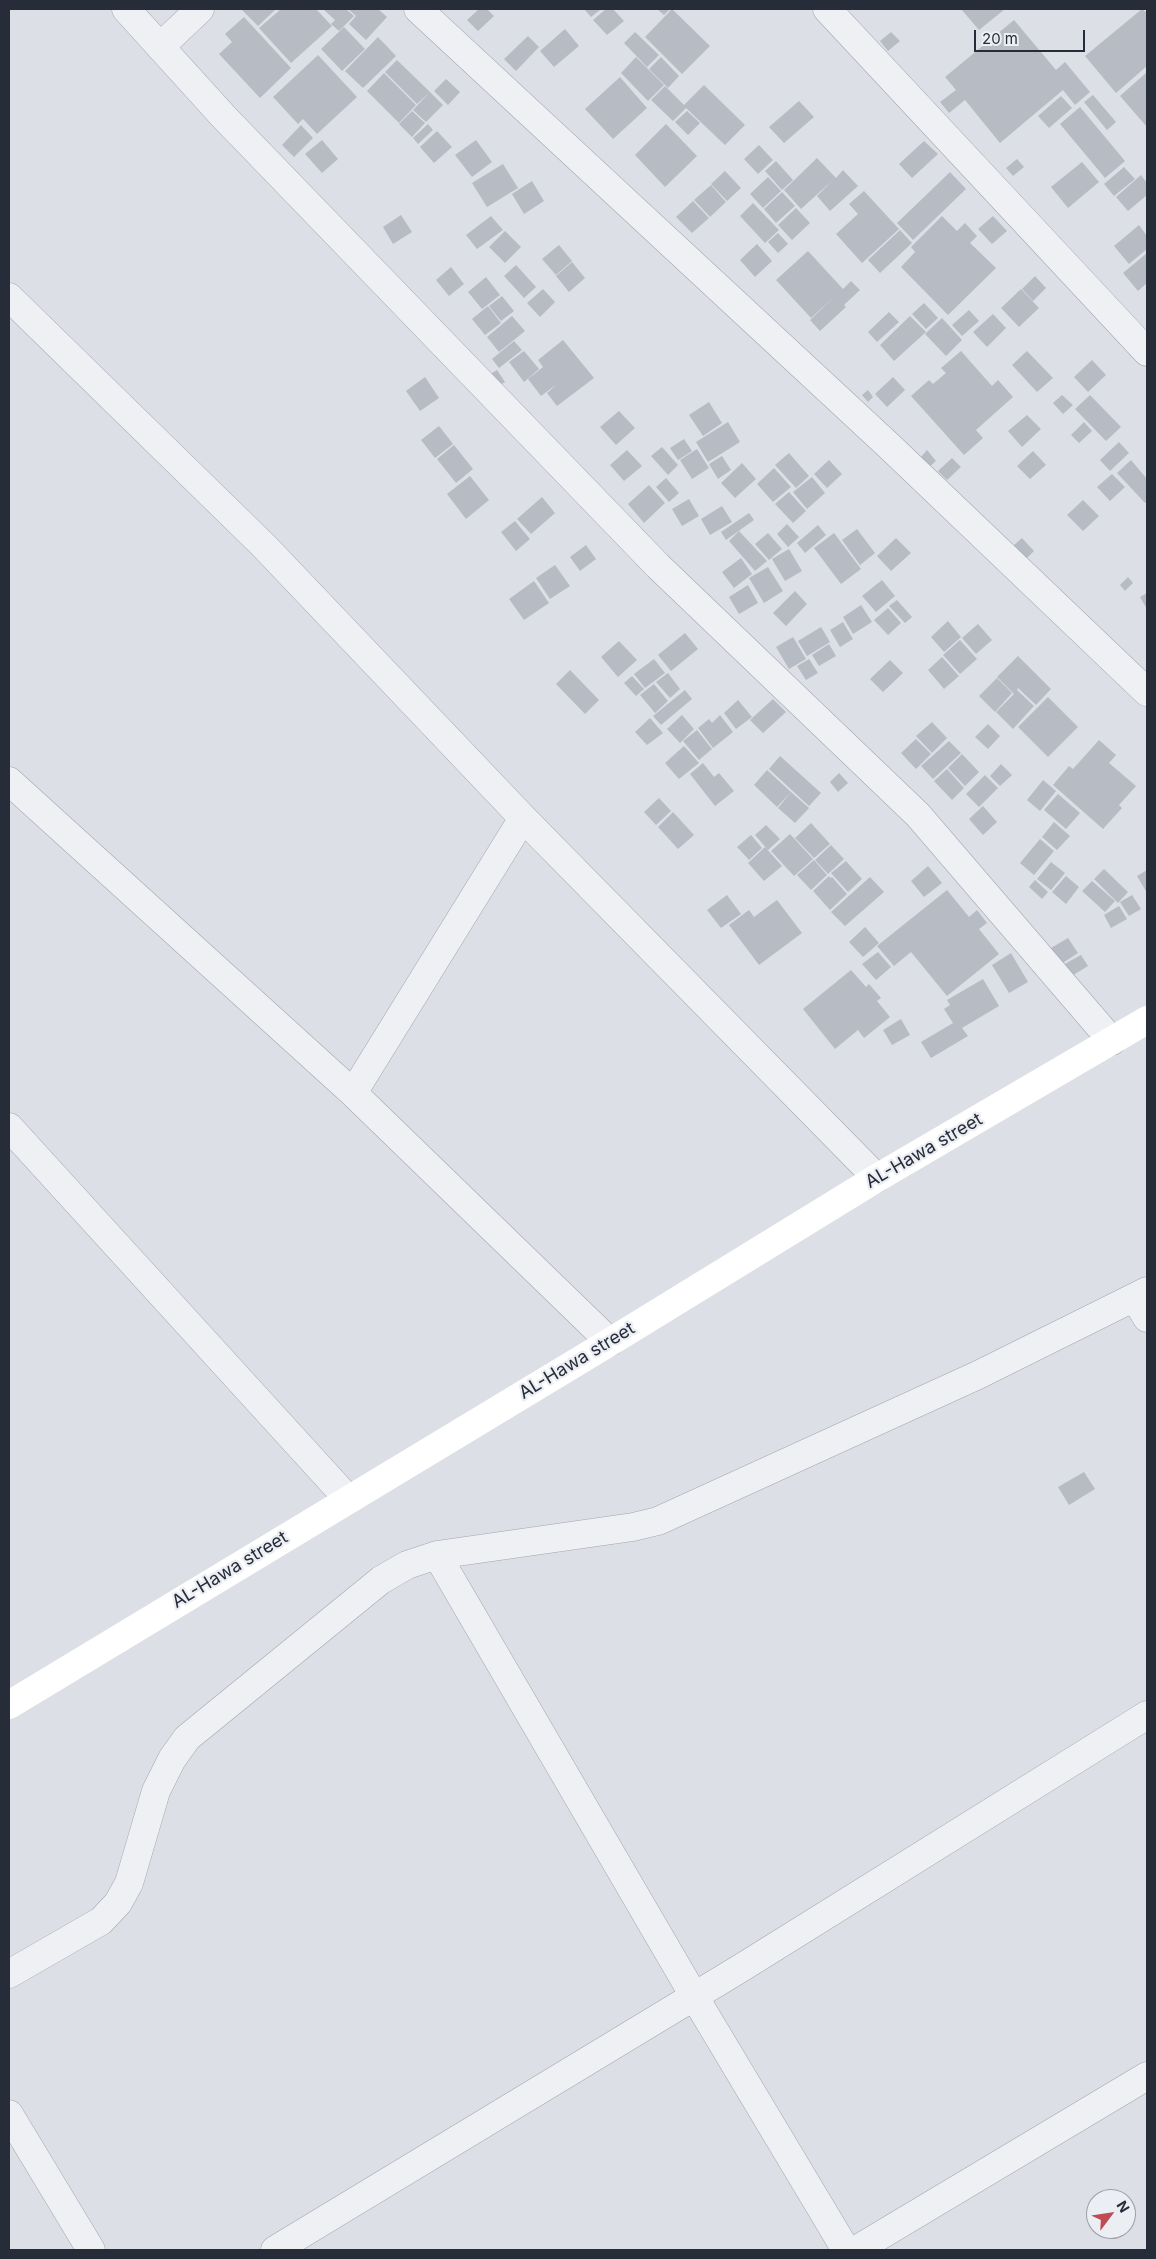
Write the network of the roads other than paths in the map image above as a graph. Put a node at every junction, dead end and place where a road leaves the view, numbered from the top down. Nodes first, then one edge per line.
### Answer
1 (126, 9) edge
2 (200, 9) edge
3 (827, 9) edge
4 (432, 13) edge
5 (160, 47) junction
6 (9, 297) edge
7 (1147, 352) edge
8 (1147, 692) edge
9 (9, 781) edge
10 (522, 818) junction
11 (1147, 1020) edge
12 (1112, 1041) junction
13 (353, 1093) junction
14 (9, 1128) edge
15 (876, 1178) junction
16 (1143, 1302) edge
17 (610, 1342) junction
18 (348, 1499) junction
19 (437, 1555) junction
20 (9, 1704) edge
21 (1147, 1714) edge
22 (9, 1974) edge
23 (694, 1996) junction
24 (1147, 2076) edge
25 (9, 2114) edge
26 (91, 2250) edge
27 (275, 2250) edge
28 (846, 2250) edge
29 (856, 2250) edge

1 - 5 street
2 - 5 street
3 - 7 street
4 - 8 street
5 - 12 street
6 - 10 street
9 - 13 street
10 - 13 street
10 - 15 street
11 - 12 street, AL-Hawa street
12 - 15 street, AL-Hawa street
13 - 17 street
14 - 18 street
15 - 17 street, AL-Hawa street
16 - 19 street
17 - 18 street, AL-Hawa street
18 - 20 street, AL-Hawa street
19 - 22 street
19 - 23 street
21 - 23 street
23 - 27 street
23 - 28 street
24 - 29 street
25 - 26 street

